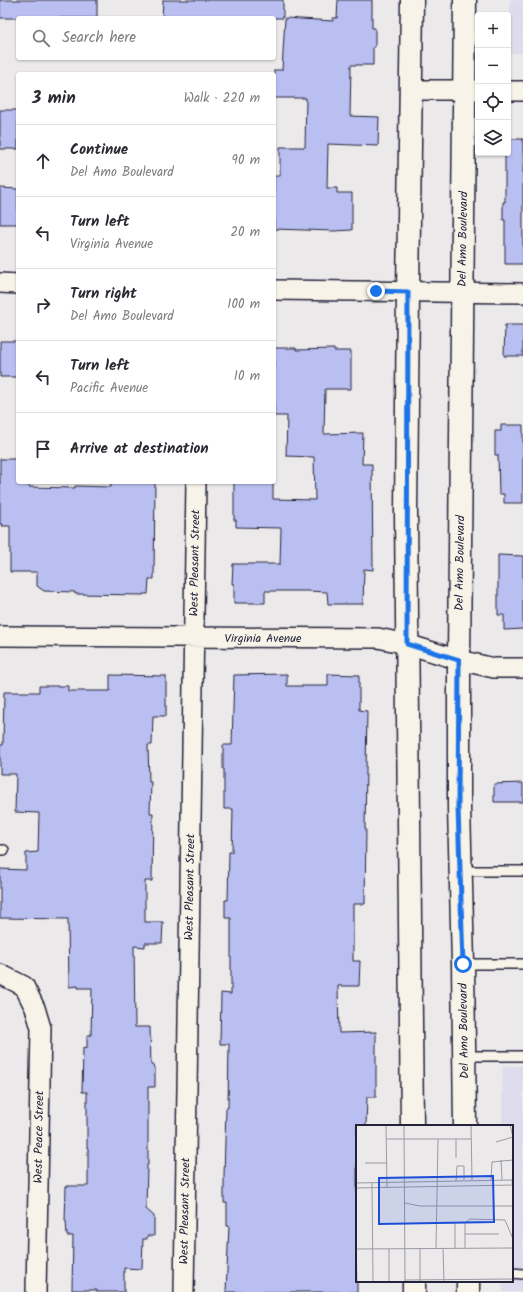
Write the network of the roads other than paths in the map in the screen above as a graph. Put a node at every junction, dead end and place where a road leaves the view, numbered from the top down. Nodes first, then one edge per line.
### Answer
1 (412, 0) edge
2 (465, 0) edge
3 (411, 90) junction
4 (471, 90) edge
5 (511, 91) edge
6 (523, 91) edge
7 (0, 283) edge
8 (16, 284) edge
9 (276, 290) edge
10 (408, 292) junction
11 (462, 292) junction
12 (523, 293) edge
13 (196, 484) edge
14 (0, 636) edge
15 (194, 638) junction
16 (407, 644) junction
17 (459, 660) junction
18 (523, 668) edge
19 (460, 871) junction
20 (523, 871) edge
21 (463, 964) junction
22 (523, 964) edge
23 (0, 974) edge
24 (464, 1056) junction
25 (523, 1056) edge
26 (412, 1125) edge
27 (465, 1125) edge
28 (36, 1292) edge
29 (184, 1292) edge

1 - 3 main road
2 - 4 main road, Del Amo Boulevard
3 - 4 street
3 - 10 main road
4 - 11 main road, Del Amo Boulevard
5 - 6 street
7 - 8 street
9 - 10 street
10 - 11 street
10 - 16 main road
11 - 12 street
11 - 17 main road, Del Amo Boulevard
13 - 15 street, West Pleasant Street
14 - 15 street, Virginia Avenue
15 - 16 street, Virginia Avenue
15 - 29 street, West Pleasant Street
16 - 17 street, Virginia Avenue
16 - 26 main road
17 - 18 street, Virginia Avenue
17 - 19 main road, Del Amo Boulevard
19 - 20 lane
19 - 21 main road, Del Amo Boulevard
21 - 22 lane
21 - 24 main road, Del Amo Boulevard
23 - 28 street, West Peace Street
24 - 25 lane
24 - 27 main road, Del Amo Boulevard

